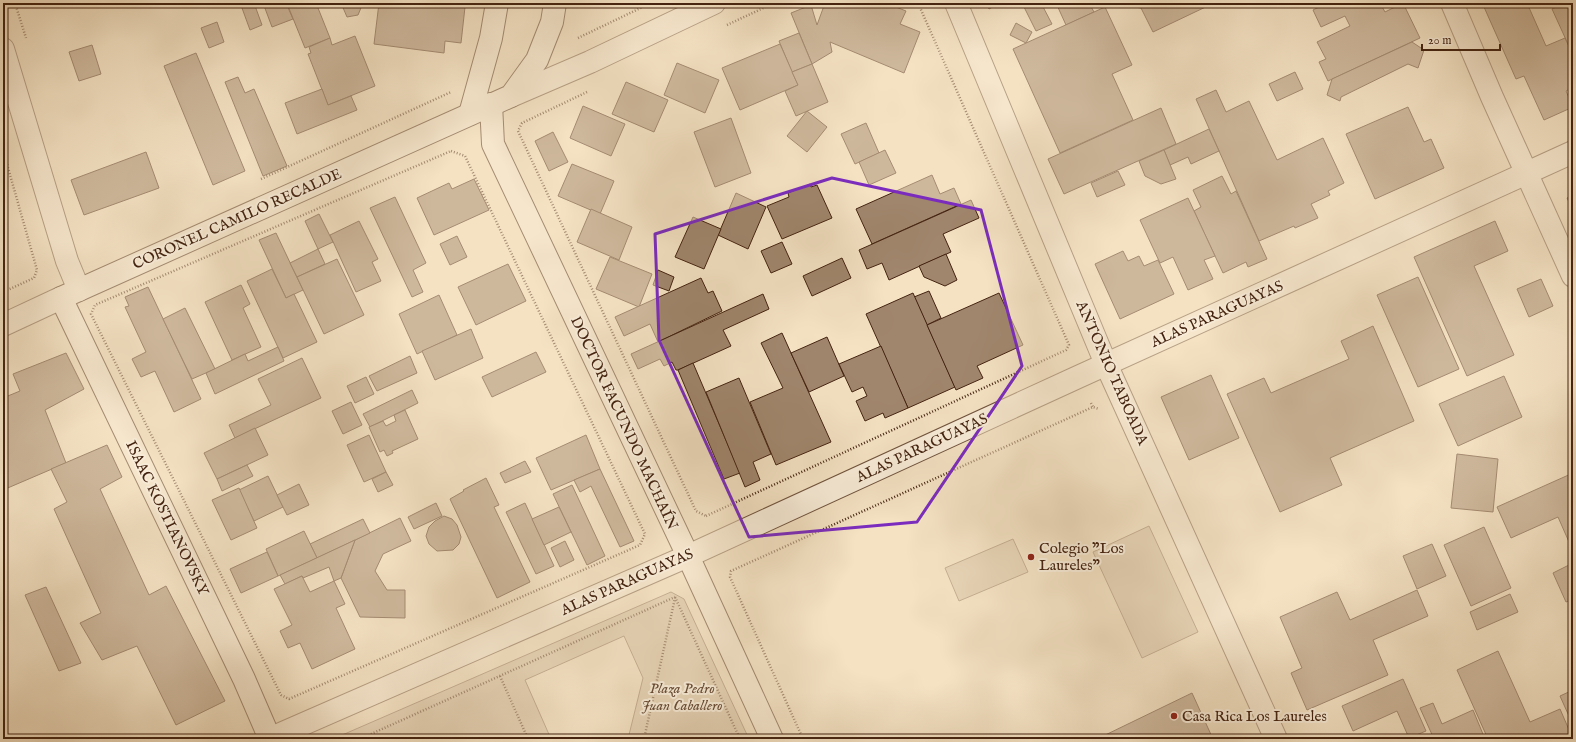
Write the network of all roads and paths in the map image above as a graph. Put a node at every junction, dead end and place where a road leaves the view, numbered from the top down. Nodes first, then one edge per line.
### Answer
1 (16, 3) edge
2 (496, 3) edge
3 (555, 3) edge
4 (651, 3) edge
5 (714, 3) edge
6 (918, 3) edge
7 (956, 3) edge
8 (1452, 3) edge
9 (578, 38) dead end
10 (27, 41) dead end
11 (3, 49) edge
12 (454, 90) dead end
13 (511, 96) junction
14 (491, 104) junction
15 (470, 114) junction
16 (522, 123) dead end
17 (3, 150) edge
18 (1573, 152) edge
19 (1527, 174) junction
20 (255, 182) dead end
21 (41, 269) dead end
22 (37, 270) junction
23 (1573, 276) edge
24 (3, 292) edge
25 (70, 294) junction
26 (3, 325) edge
27 (1068, 345) joint
28 (1106, 364) junction
29 (1091, 403) dead end
30 (706, 516) joint
31 (650, 532) dead end
32 (645, 534) junction
33 (640, 545) junction
34 (642, 550) dead end
35 (688, 556) junction
36 (730, 565) dead end
37 (731, 571) junction
38 (662, 596) dead end
39 (675, 597) junction
40 (665, 602) junction
41 (500, 676) junction
42 (269, 739) edge
43 (360, 739) edge
44 (528, 739) edge
45 (644, 739) edge
46 (740, 739) edge
47 (772, 739) edge
48 (803, 739) edge
49 (1276, 739) edge

1 - 10 path
2 - 15 street
3 - 13 street
4 - 9 path
5 - 13 street
6 - 27 path, ANTONIO TABOADA
7 - 28 street, ANTONIO TABOADA
8 - 19 street
11 - 25 street, ISAAC KOSTIANOVSKY
12 - 20 path
13 - 14 street
14 - 15 street
14 - 35 street, DOCTOR FACUNDO MACHAÍN
15 - 25 street, CORONEL CAMILO RECALDE
16 - 30 path, DOCTOR FACUNDO MACHAÍN
17 - 22 path
18 - 19 street, ALAS PARAGUAYAS
19 - 23 street
19 - 28 street, ALAS PARAGUAYAS
21 - 22 path
22 - 24 path
25 - 26 street, CORONEL CAMILO RECALDE
25 - 42 street, ISAAC KOSTIANOVSKY
27 - 30 path, ALAS PARAGUAYAS
28 - 35 street, ALAS PARAGUAYAS
28 - 49 street, ANTONIO TABOADA
29 - 37 path
31 - 32 path
32 - 33 path
32 - 33 path
33 - 34 path
35 - 42 street, ALAS PARAGUAYAS
35 - 47 street, DOCTOR FACUNDO MACHAÍN
36 - 37 path
37 - 48 path
38 - 40 path
39 - 40 path
39 - 45 path
39 - 46 path
40 - 41 path
41 - 43 path
41 - 44 path

